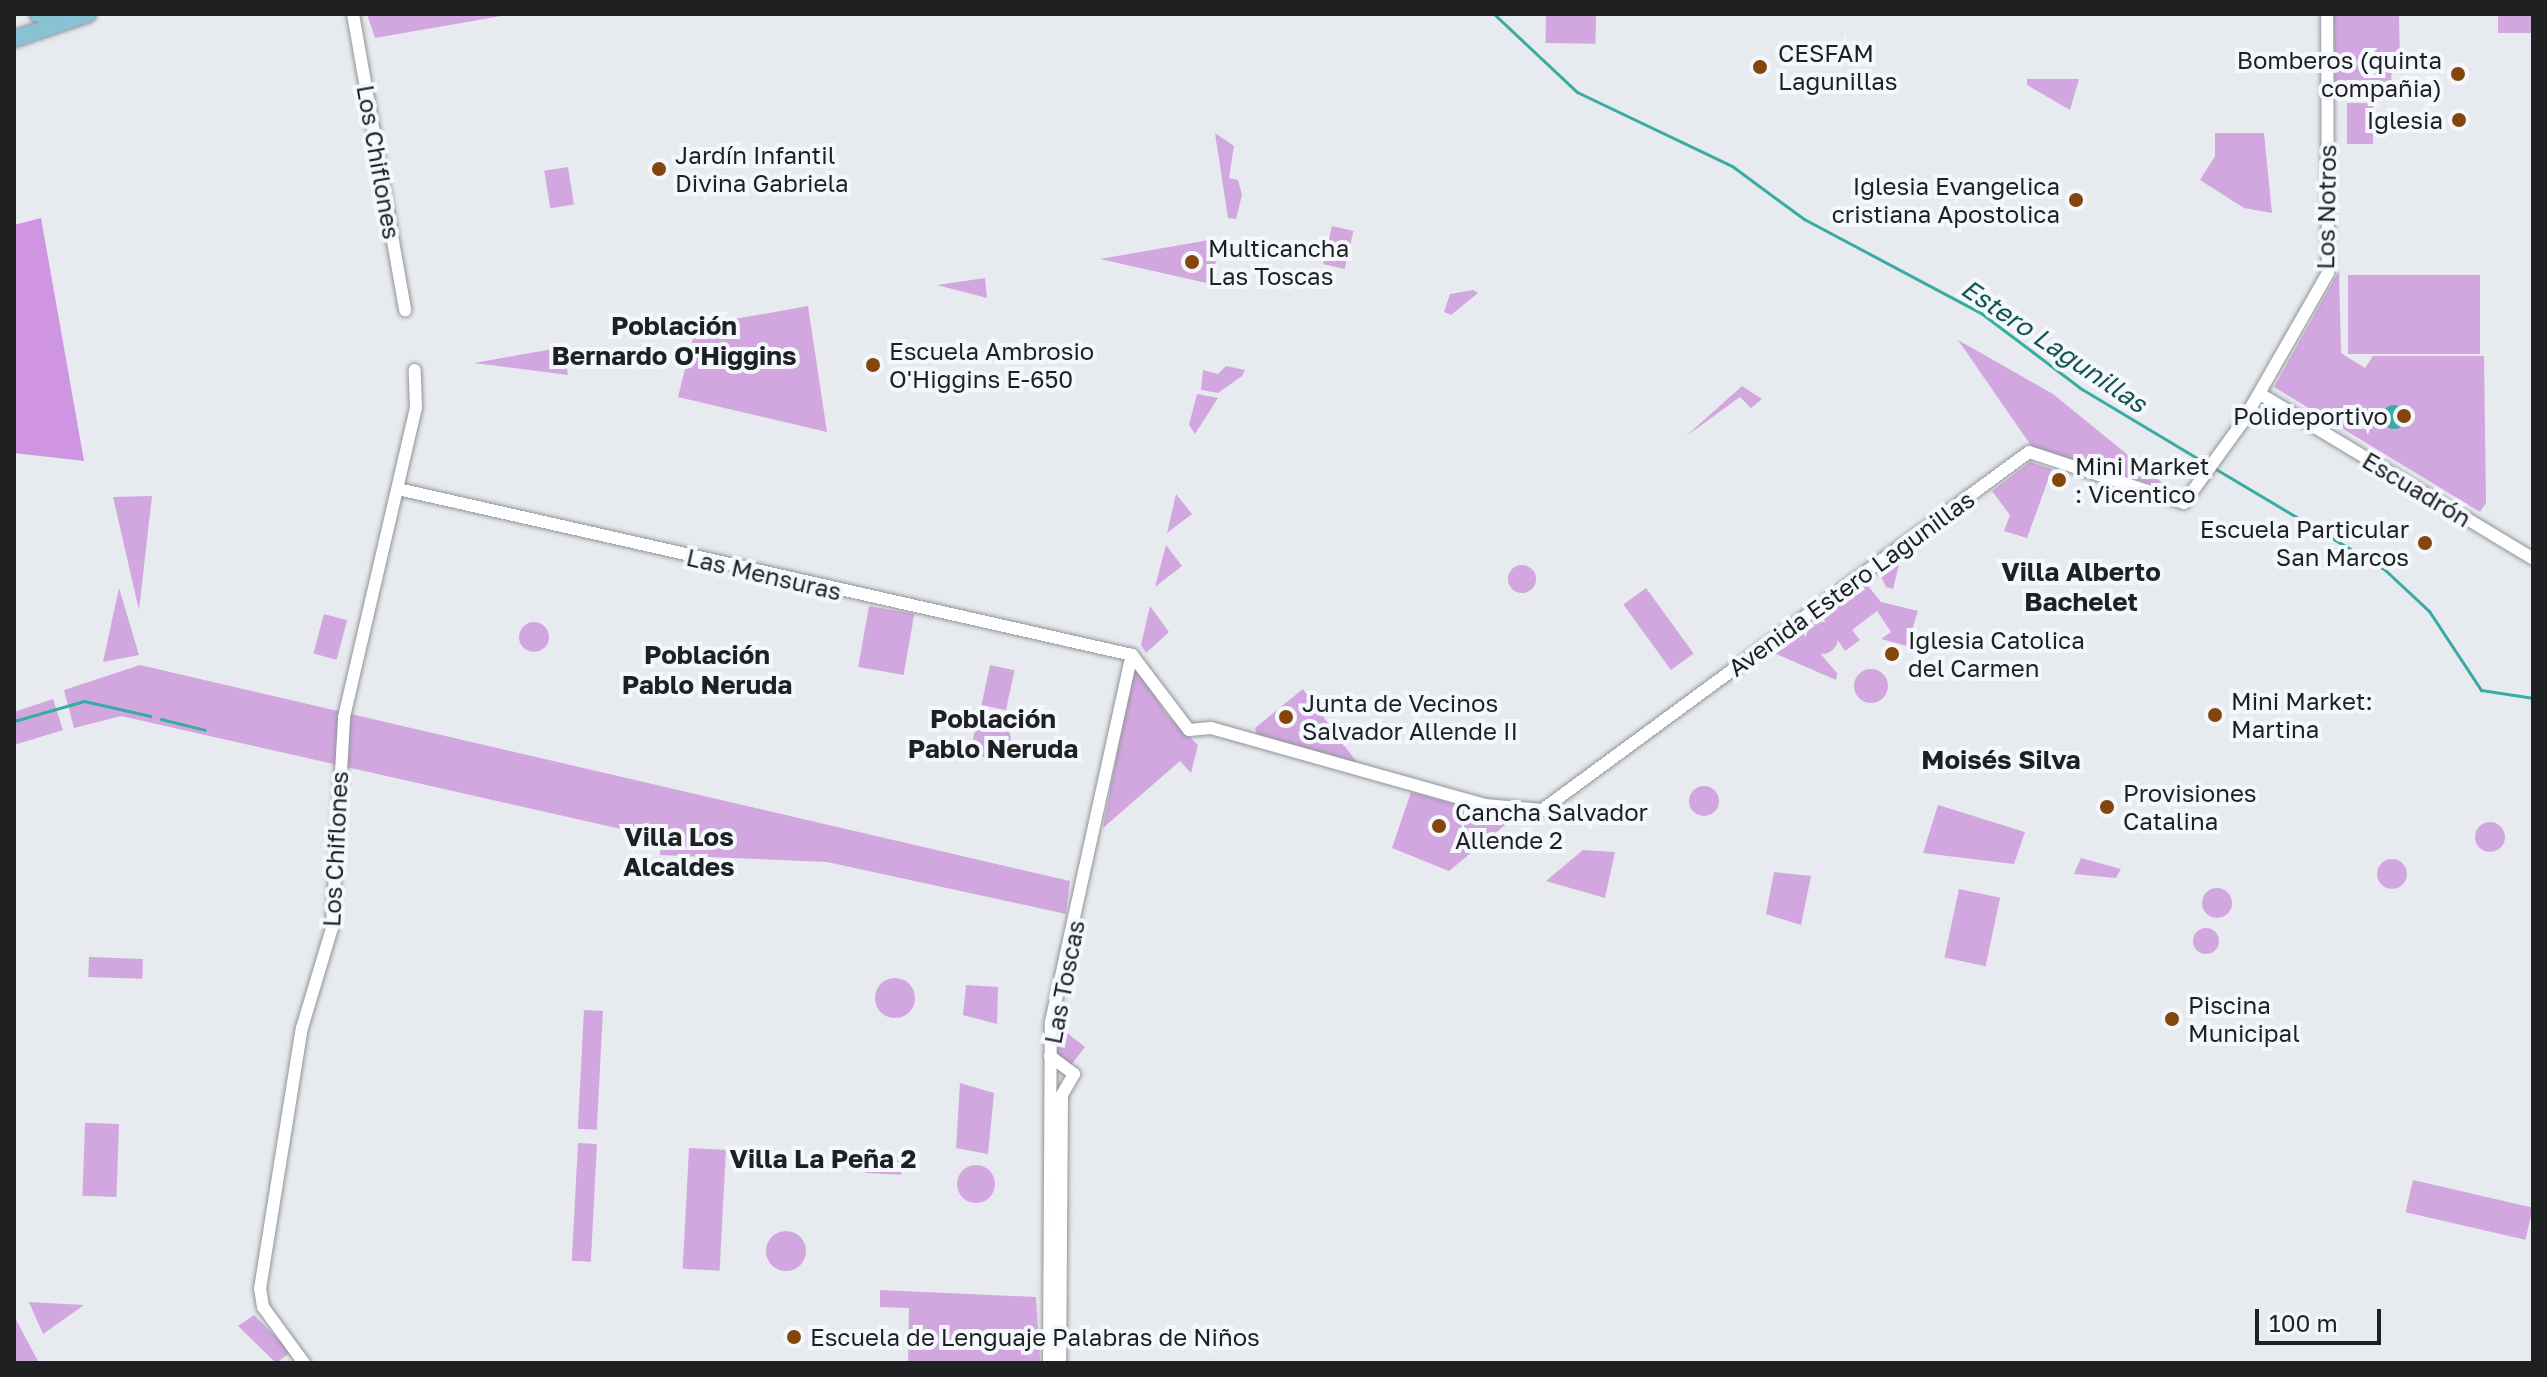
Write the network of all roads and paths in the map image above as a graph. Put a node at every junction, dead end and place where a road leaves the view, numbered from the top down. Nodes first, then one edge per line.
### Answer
1 (38, 14) edge
2 (48, 14) edge
3 (88, 14) edge
4 (353, 14) edge
5 (2327, 14) edge
6 (14, 39) edge
7 (405, 310) dead end
8 (415, 370) dead end
9 (2260, 394) junction
10 (398, 489) junction
11 (2184, 503) joint
12 (2533, 559) edge
13 (1132, 655) junction
14 (1050, 1056) junction
15 (304, 1363) edge
16 (1049, 1363) edge
17 (1060, 1363) edge

1 - 2 main road
3 - 6 main road
4 - 7 street, Los Chiflones
5 - 9 street, Los Notros
8 - 10 street, Los Chiflones
9 - 11 street, Los Notros
9 - 12 street, Escuadrón
10 - 13 street, Las Mensuras
10 - 15 street, Los Chiflones
11 - 13 street, Avenida Estero Lagunillas
13 - 14 street, Las Toscas
14 - 16 street, Las Toscas
14 - 17 street, Las Toscas

